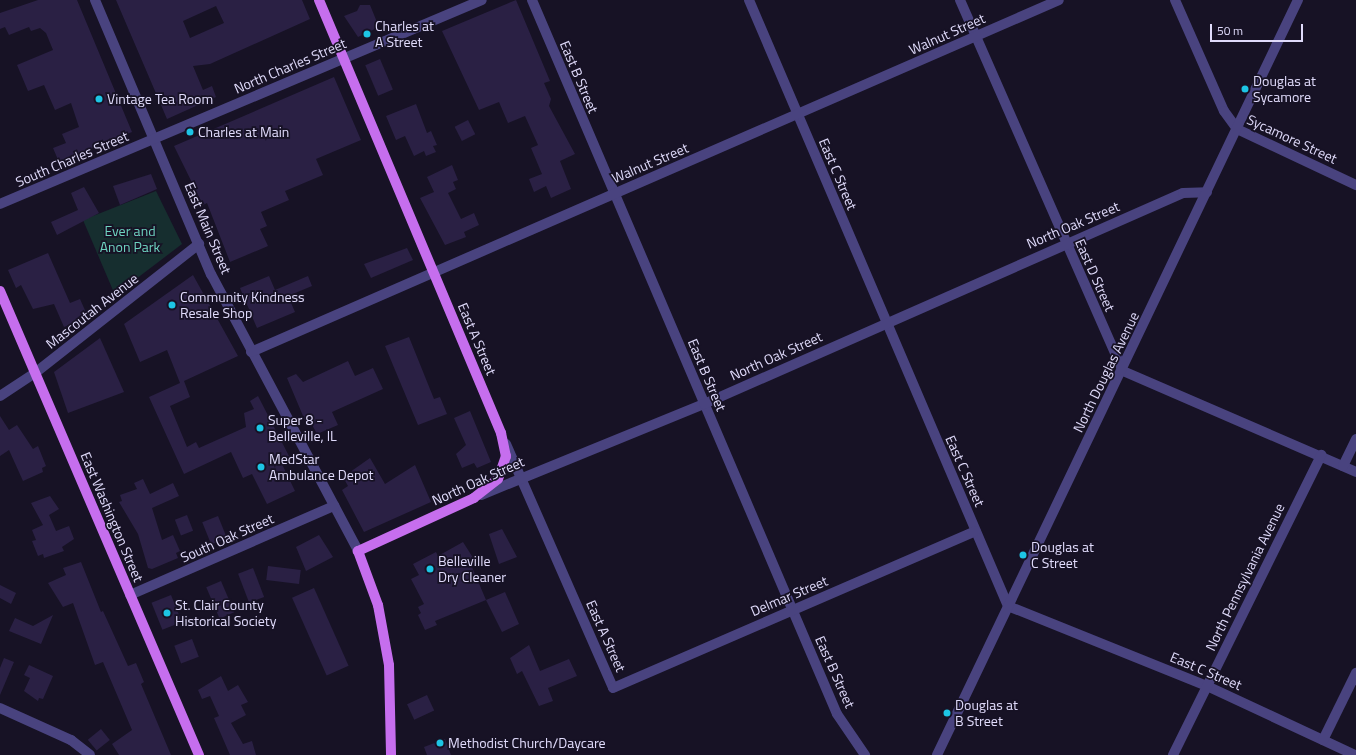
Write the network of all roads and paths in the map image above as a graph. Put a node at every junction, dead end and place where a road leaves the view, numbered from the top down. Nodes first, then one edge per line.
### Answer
1 (95, 0) edge
2 (319, 0) edge
3 (482, 0) edge
4 (532, 0) edge
5 (749, 0) edge
6 (960, 0) edge
7 (1059, 0) edge
8 (1175, 0) edge
9 (1298, 0) edge
10 (976, 36) junction
11 (344, 58) junction
12 (798, 114) junction
13 (1237, 129) junction
14 (154, 139) junction
15 (1356, 185) edge
16 (1207, 192) junction
17 (614, 194) junction
18 (0, 204) edge
19 (1066, 243) junction
20 (199, 244) junction
21 (433, 271) junction
22 (0, 291) edge
23 (885, 322) junction
24 (251, 352) junction
25 (1123, 371) junction
26 (35, 373) junction
27 (0, 396) edge
28 (704, 404) junction
29 (501, 434) junction
30 (1356, 439) edge
31 (1321, 455) junction
32 (1343, 466) junction
33 (1356, 472) edge
34 (520, 477) junction
35 (474, 498) junction
36 (334, 506) junction
37 (976, 531) junction
38 (358, 551) junction
39 (130, 595) junction
40 (1008, 606) junction
41 (792, 610) junction
42 (1356, 673) edge
43 (1207, 686) junction
44 (613, 688) joint
45 (0, 708) edge
46 (1323, 740) junction
47 (90, 755) edge
48 (199, 755) edge
49 (391, 755) edge
50 (865, 755) edge
51 (937, 755) edge
52 (1173, 755) edge
53 (1356, 755) edge

1 - 14 street, East Main Street
2 - 11 main road, East A Street
3 - 11 street, North Charles Street
4 - 17 street, East B Street
5 - 12 street, East C Street
6 - 10 street, East D Street
7 - 10 street, Walnut Street
8 - 13 street, Sycamore Street
9 - 13 street, North Douglas Avenue
10 - 12 street, Walnut Street
10 - 19 street, East D Street
11 - 14 street, North Charles Street
11 - 21 main road, East A Street
12 - 17 street, Walnut Street
12 - 23 street, East C Street
13 - 15 street, Sycamore Street
13 - 16 street, North Douglas Avenue
14 - 18 street, South Charles Street
14 - 20 street, East Main Street
16 - 19 street, North Oak Street
16 - 25 street, North Douglas Avenue
17 - 21 street, Walnut Street
17 - 28 street, East B Street
19 - 23 street, North Oak Street
19 - 25 street, East D Street
20 - 24 street, East Main Street
20 - 26 street, Mascoutah Avenue
21 - 24 street, Walnut Street
21 - 29 main road, East A Street
22 - 26 main road, East Washington Street
23 - 28 street, North Oak Street
23 - 37 street, East C Street
24 - 36 street, East Main Street
25 - 31 street
25 - 40 street, North Douglas Avenue
26 - 27 street, Mascoutah Avenue
26 - 39 main road, East Washington Street
28 - 34 street, North Oak Street
28 - 41 street, East B Street
29 - 34 street, East A Street
29 - 35 main road
30 - 32 street
31 - 32 street
31 - 43 street, North Pennsylvania Avenue
32 - 33 street
34 - 35 street, North Oak Street
34 - 44 street, East A Street
35 - 38 main road, North Oak Street
36 - 38 street, East Main Street
36 - 39 street, South Oak Street
37 - 40 street, East C Street
37 - 41 street, Delmar Street
38 - 49 main road, East Main Street
39 - 48 main road, East Washington Street
40 - 43 street, East C Street
40 - 51 street, North Douglas Avenue
41 - 44 street, Delmar Street
41 - 50 street, East B Street
42 - 46 street
43 - 46 street, East C Street
43 - 52 street, North Pennsylvania Avenue
45 - 47 street
46 - 53 street, East C Street

